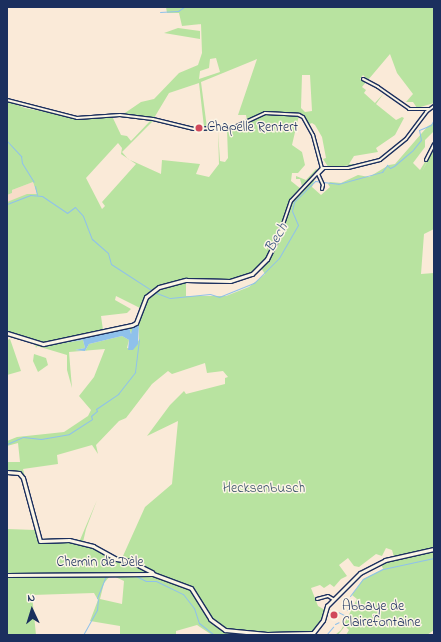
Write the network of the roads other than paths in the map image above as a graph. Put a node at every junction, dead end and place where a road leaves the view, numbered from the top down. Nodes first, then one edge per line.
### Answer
1 (363, 79) dead end
2 (7, 100) edge
3 (434, 106) edge
4 (429, 109) junction
5 (434, 144) edge
6 (426, 160) dead end
7 (323, 168) junction
8 (318, 174) junction
9 (310, 181) junction
10 (322, 189) dead end
11 (281, 230) joint
12 (7, 333) edge
13 (7, 472) edge
14 (434, 549) edge
15 (153, 574) junction
16 (7, 575) edge
17 (333, 599) junction
18 (317, 600) dead end
19 (314, 634) edge

1 - 4 street
2 - 7 street
3 - 4 street
4 - 7 street
5 - 6 street
7 - 8 street
7 - 9 street
8 - 9 street
8 - 10 street
9 - 11 street
11 - 12 street
13 - 15 street
14 - 17 street
15 - 16 street, Chemin de Dèle
15 - 19 street, Chemin de Dèle
17 - 18 street
17 - 19 street

